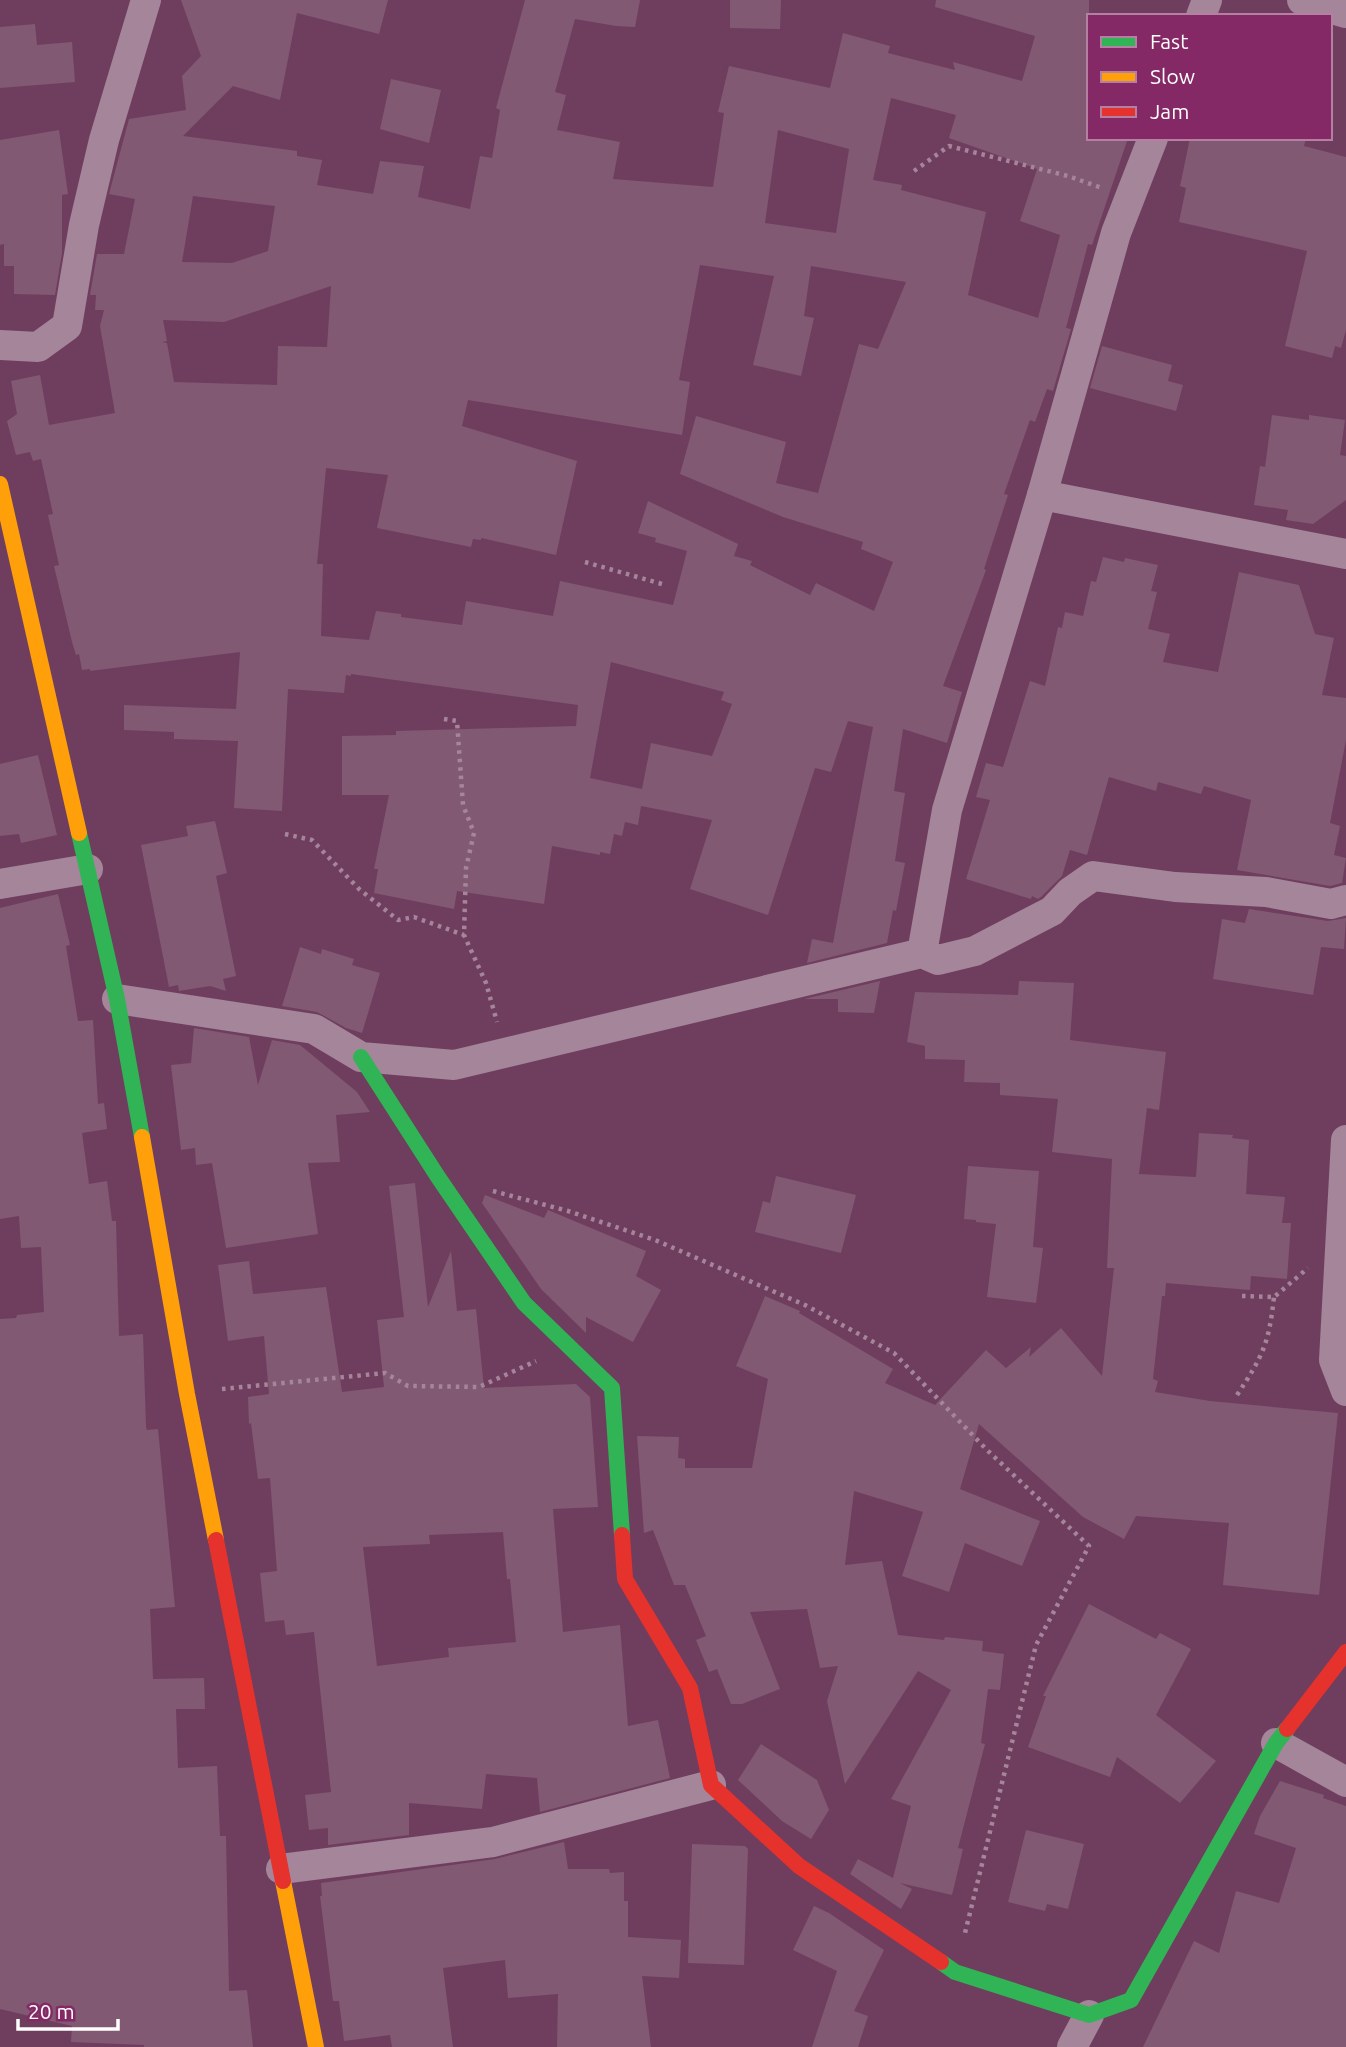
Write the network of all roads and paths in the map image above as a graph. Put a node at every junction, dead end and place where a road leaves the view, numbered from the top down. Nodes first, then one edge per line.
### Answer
1 (146, 0) edge
2 (1301, 0) edge
3 (1346, 13) edge
4 (1152, 140) edge
5 (915, 171) dead end
6 (1130, 198) junction
7 (0, 345) edge
8 (0, 484) edge
9 (1042, 495) junction
10 (1346, 554) edge
11 (585, 562) dead end
12 (662, 584) dead end
13 (444, 719) dead end
14 (285, 834) dead end
15 (88, 869) junction
16 (0, 884) edge
17 (1346, 900) edge
18 (464, 935) junction
19 (922, 953) junction
20 (117, 999) junction
21 (505, 1053) junction
22 (361, 1057) junction
23 (1346, 1140) edge
24 (490, 1190) dead end
25 (1291, 1282) dead end
26 (1242, 1296) dead end
27 (1274, 1297) junction
28 (568, 1345) junction
29 (1346, 1391) edge
30 (187, 1394) junction
31 (1237, 1395) dead end
32 (1346, 1652) edge
33 (1276, 1743) junction
34 (1346, 1782) edge
35 (711, 1785) junction
36 (281, 1870) junction
37 (955, 1972) junction
38 (1088, 2015) junction
39 (316, 2047) edge
40 (1072, 2047) edge

1 - 7 street
2 - 3 street
4 - 6 street
5 - 6 path
6 - 9 street
8 - 15 street
9 - 10 street
9 - 19 street
11 - 12 path
13 - 18 path
14 - 18 path
15 - 16 street
15 - 20 street
17 - 19 street
18 - 21 path
19 - 21 street
20 - 22 street
20 - 30 street
21 - 22 street
22 - 28 street
23 - 29 street
24 - 37 path
25 - 27 path
26 - 27 path
27 - 31 path
28 - 30 path
28 - 35 street
30 - 36 street
32 - 33 street
33 - 34 street
33 - 38 street
35 - 36 street
35 - 37 street
36 - 39 street
37 - 38 street
38 - 40 street

